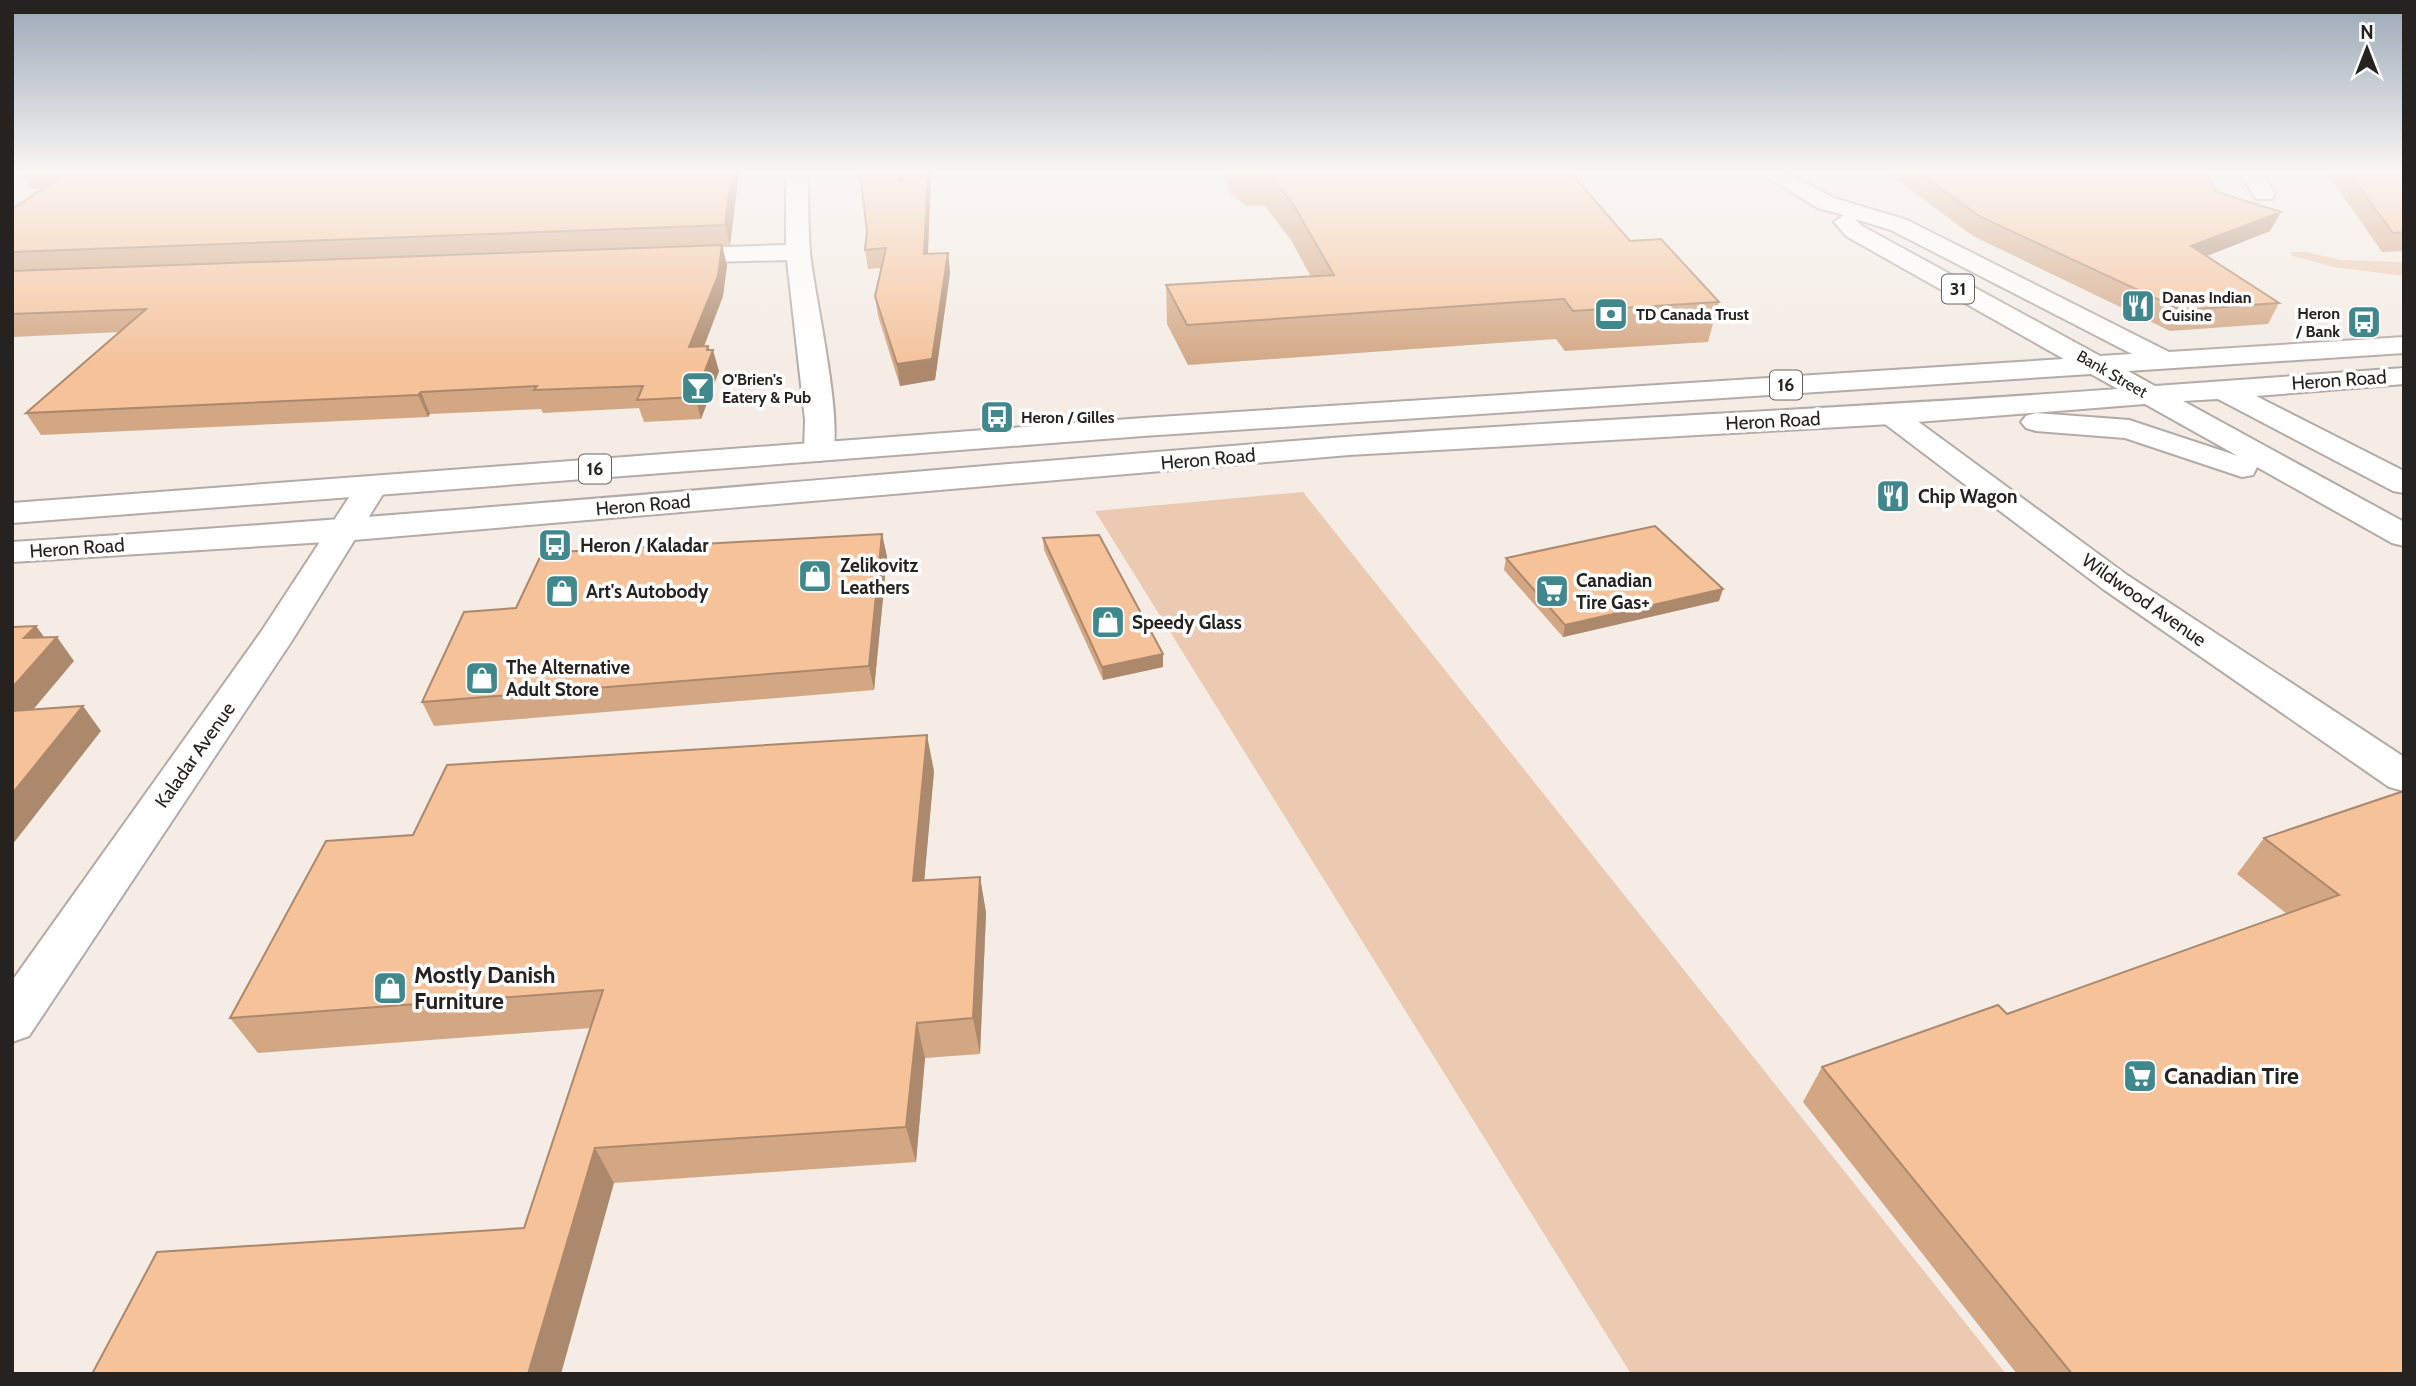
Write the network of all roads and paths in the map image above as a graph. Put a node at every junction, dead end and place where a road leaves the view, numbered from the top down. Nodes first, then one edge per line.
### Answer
1 (798, 237) edge
2 (1863, 237) edge
3 (1922, 237) edge
4 (798, 251) junction
5 (646, 257) edge
6 (1959, 289) junction
7 (2404, 345) edge
8 (2162, 359) junction
9 (2097, 365) junction
10 (1936, 376) junction
11 (2404, 376) edge
12 (2404, 383) edge
13 (2219, 387) junction
14 (2144, 393) junction
15 (1891, 415) junction
16 (819, 452) junction
17 (2391, 477) edge
18 (372, 486) junction
19 (12, 513) edge
20 (342, 531) junction
21 (2404, 536) edge
22 (12, 552) edge
23 (2404, 778) edge
24 (12, 1021) edge

1 - 4 main road
2 - 6 main road, Bank Street / 31
3 - 8 main road, Bank Street / 31
4 - 5 main road
4 - 16 main road
6 - 9 main road, Bank Street / 31
6 - 10 main road
7 - 8 main road, Heron Road / 16
8 - 9 main road, Heron Road / 16
8 - 13 main road, Bank Street / 31
9 - 10 main road, Heron Road / 16
9 - 14 main road, Bank Street / 31
10 - 16 main road, Heron Road / 16
11 - 13 main road, Heron Road / 16
12 - 17 main road
13 - 14 main road, Heron Road / 16
13 - 17 main road, Bank Street / 31
14 - 15 main road, Heron Road / 16
14 - 21 main road, Bank Street / 31
15 - 20 main road, Heron Road / 16
15 - 21 main road
15 - 23 main road, Wildwood Avenue
16 - 18 main road, Heron Road / 16
18 - 19 main road, Heron Road / 16
18 - 20 main road, Kaladar Avenue
20 - 22 main road, Heron Road / 16
20 - 24 main road, Kaladar Avenue

